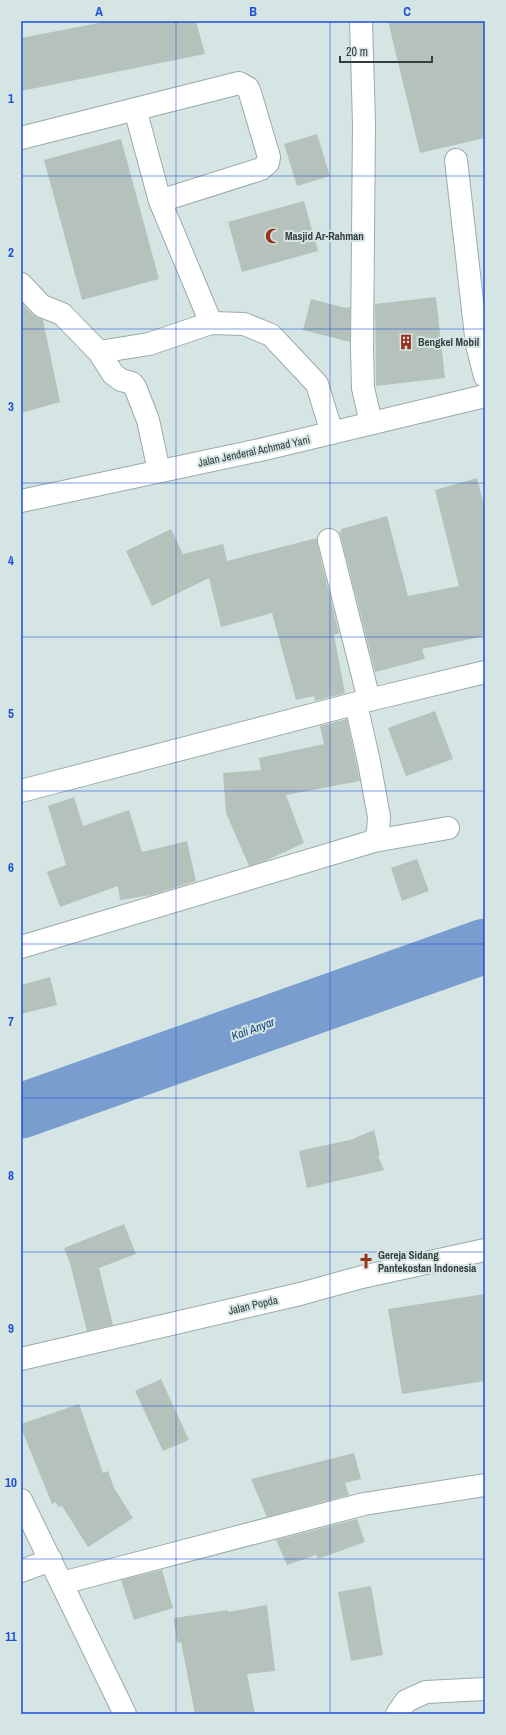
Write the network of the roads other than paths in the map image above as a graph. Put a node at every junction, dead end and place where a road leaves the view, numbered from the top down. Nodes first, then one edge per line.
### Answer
1 (361, 21) edge
2 (135, 109) junction
3 (21, 138) edge
4 (456, 160) dead end
5 (160, 201) junction
6 (21, 284) edge
7 (211, 322) junction
8 (98, 352) junction
9 (485, 376) edge
10 (485, 396) edge
11 (371, 423) junction
12 (332, 433) junction
13 (159, 471) junction
14 (21, 501) edge
15 (330, 540) dead end
16 (485, 672) edge
17 (363, 702) junction
18 (21, 791) edge
19 (448, 828) dead end
20 (374, 841) junction
21 (21, 947) edge
22 (485, 1250) edge
23 (21, 1359) edge
24 (485, 1485) edge
25 (21, 1500) edge
26 (50, 1560) junction
27 (21, 1571) edge
28 (62, 1583) junction
29 (485, 1689) edge
30 (125, 1714) edge
31 (397, 1714) edge

1 - 11 street
2 - 3 street
2 - 5 street
2 - 5 street
4 - 9 street
5 - 7 street
6 - 8 street
7 - 8 street
7 - 12 street
8 - 13 street
10 - 11 street, Jalan Jenderal Achmad Yani
11 - 12 street, Jalan Jenderal Achmad Yani
12 - 13 street, Jalan Jenderal Achmad Yani
13 - 14 street, Jalan Jenderal Achmad Yani
15 - 17 street
16 - 17 street
17 - 18 street
17 - 20 street
19 - 20 street
20 - 21 street
22 - 23 street, Jalan Popda
24 - 28 street
25 - 26 street
26 - 27 street
26 - 28 street
28 - 30 street
29 - 31 street

